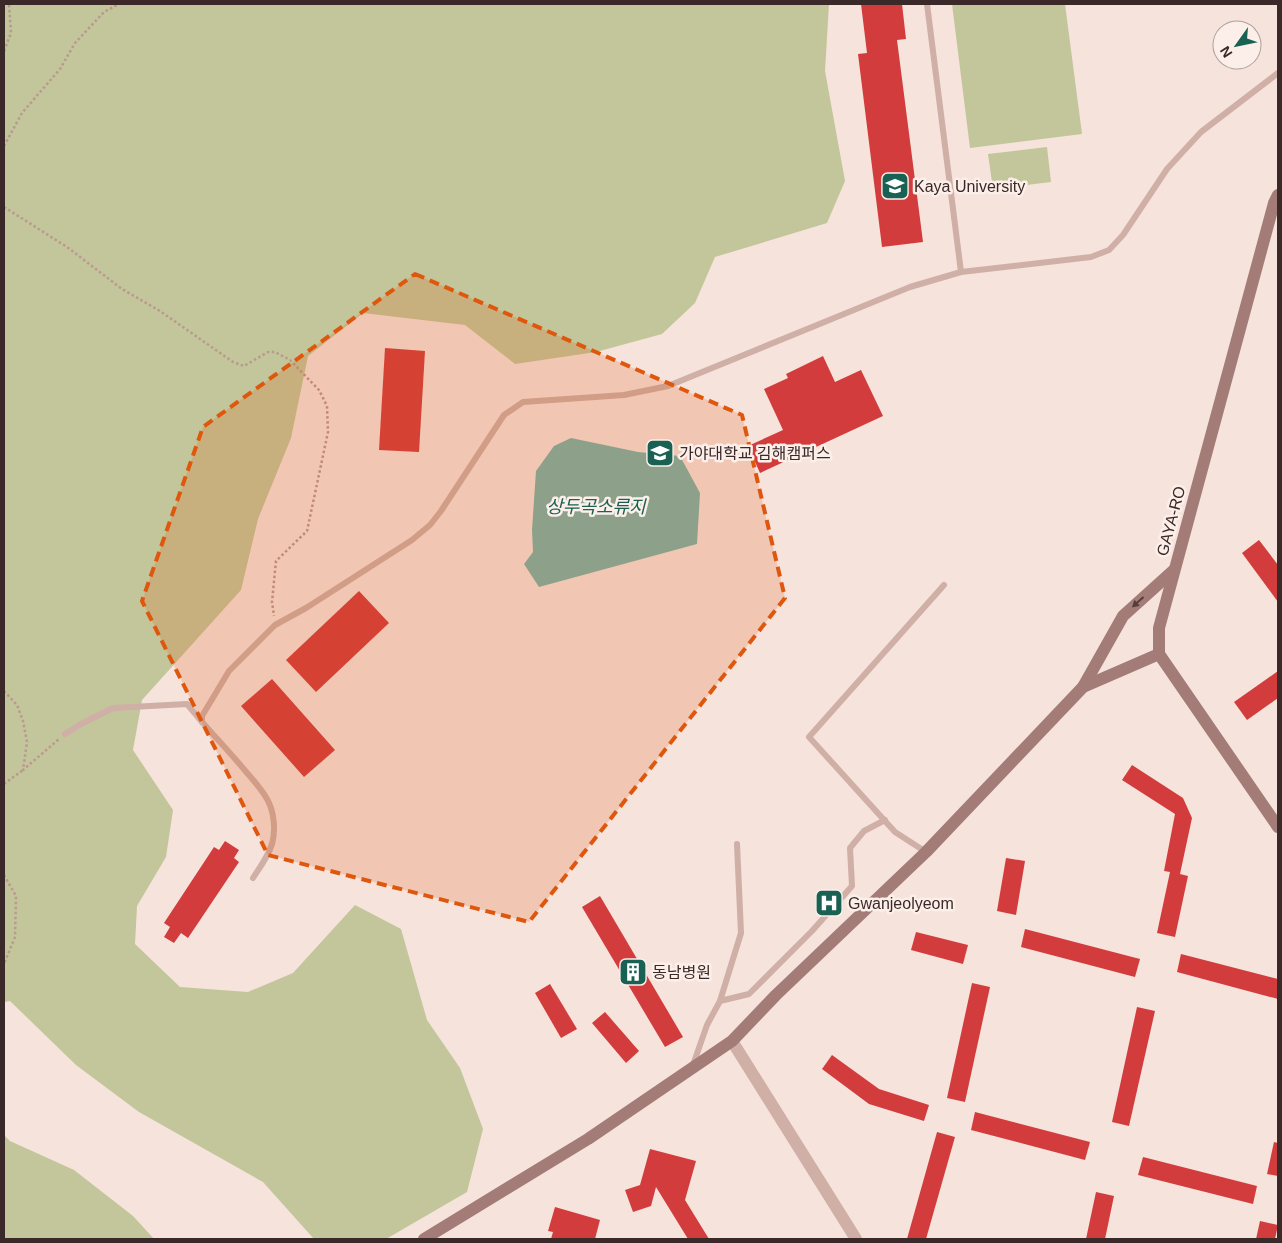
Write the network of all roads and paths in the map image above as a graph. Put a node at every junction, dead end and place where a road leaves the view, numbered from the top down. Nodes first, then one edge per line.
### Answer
1 (9, 4) edge
2 (119, 4) edge
3 (927, 4) edge
4 (4, 50) edge
5 (1278, 73) edge
6 (4, 146) edge
7 (1278, 195) edge
8 (4, 207) edge
9 (961, 272) junction
10 (1174, 570) junction
11 (944, 586) dead end
12 (275, 625) junction
13 (1159, 654) junction
14 (1083, 687) junction
15 (4, 691) edge
16 (202, 722) junction
17 (65, 734) joint
18 (23, 770) junction
19 (4, 784) edge
20 (885, 820) junction
21 (1278, 827) edge
22 (737, 844) dead end
23 (926, 852) junction
24 (4, 875) edge
25 (253, 878) dead end
26 (4, 964) edge
27 (720, 1001) junction
28 (732, 1041) junction
29 (692, 1068) junction
30 (424, 1239) edge
31 (856, 1239) edge

1 - 4 path
2 - 6 path
3 - 9 lane
5 - 9 lane
7 - 10 street, GAYA-RO
8 - 12 path
9 - 12 lane
10 - 13 street, GAYA-RO
10 -> 14 street
11 - 20 lane
12 - 16 lane
13 - 14 street
13 - 21 street
14 - 23 street
15 - 18 path
16 - 17 lane
16 - 25 lane
17 - 18 path
18 - 19 path
20 - 23 lane
20 - 27 lane
22 - 27 lane
23 - 28 street
24 - 26 path
27 - 29 lane
28 - 29 street
28 - 31 street
29 - 30 street

